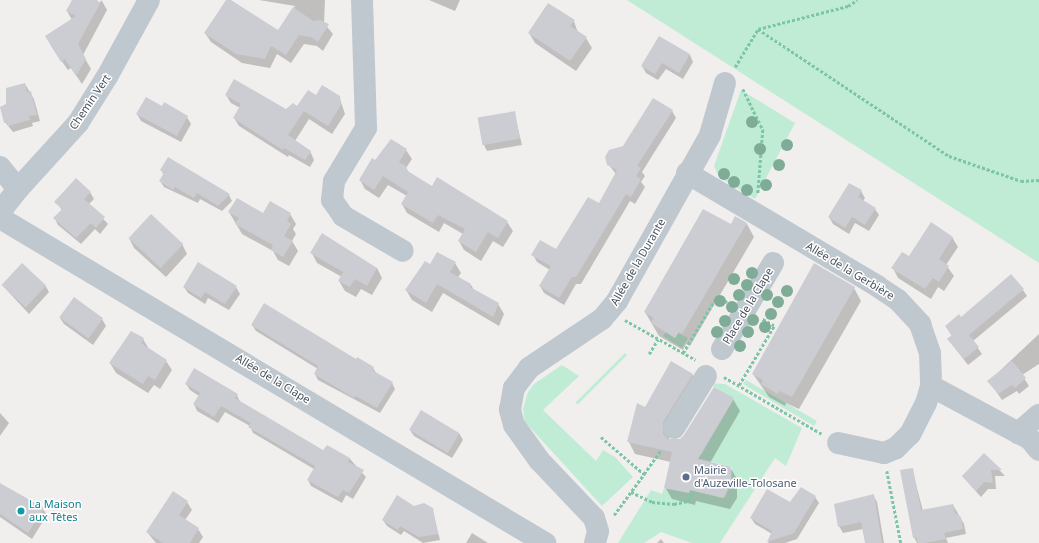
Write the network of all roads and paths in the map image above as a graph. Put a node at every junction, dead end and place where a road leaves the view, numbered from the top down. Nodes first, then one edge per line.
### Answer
1 (149, 0) edge
2 (362, 0) edge
3 (857, 0) edge
4 (758, 29) junction
5 (725, 83) junction
6 (0, 167) edge
7 (688, 174) junction
8 (1039, 180) edge
9 (18, 189) junction
10 (0, 212) edge
11 (753, 212) junction
12 (0, 218) edge
13 (790, 234) junction
14 (403, 251) dead end
15 (744, 310) junction
16 (658, 338) dead end
17 (683, 353) dead end
18 (649, 354) dead end
19 (739, 385) dead end
20 (931, 386) junction
21 (1039, 416) edge
22 (674, 428) dead end
23 (1018, 433) junction
24 (601, 437) dead end
25 (838, 443) dead end
26 (661, 450) dead end
27 (1039, 450) edge
28 (884, 453) junction
29 (644, 474) junction
30 (694, 491) dead end
31 (631, 492) junction
32 (613, 517) dead end
33 (545, 543) edge
34 (594, 543) edge
35 (901, 543) edge

1 - 9 street, Chemin Vert
2 - 14 street
3 - 4 path
4 - 5 path
4 - 8 path
5 - 7 street, Allée de la Durante
5 - 11 path
6 - 9 street
7 - 11 street, Allée de la Gerbière
7 - 34 street, Allée de la Durante
9 - 10 street, Chemin Vert
11 - 13 street, Allée de la Gerbière
12 - 33 street, Allée de la Clape
13 - 15 street, Place de la Clape
13 - 20 street, Allée de la Gerbière
15 - 17 path
15 - 19 path
15 - 22 street, Place de la Clape
16 - 18 path
20 - 23 street
20 - 28 street, Allée de la Gerbière
21 - 23 street
23 - 27 street
24 - 29 path
25 - 28 street
26 - 29 path
28 - 35 path
29 - 31 path
30 - 31 path
31 - 32 path

